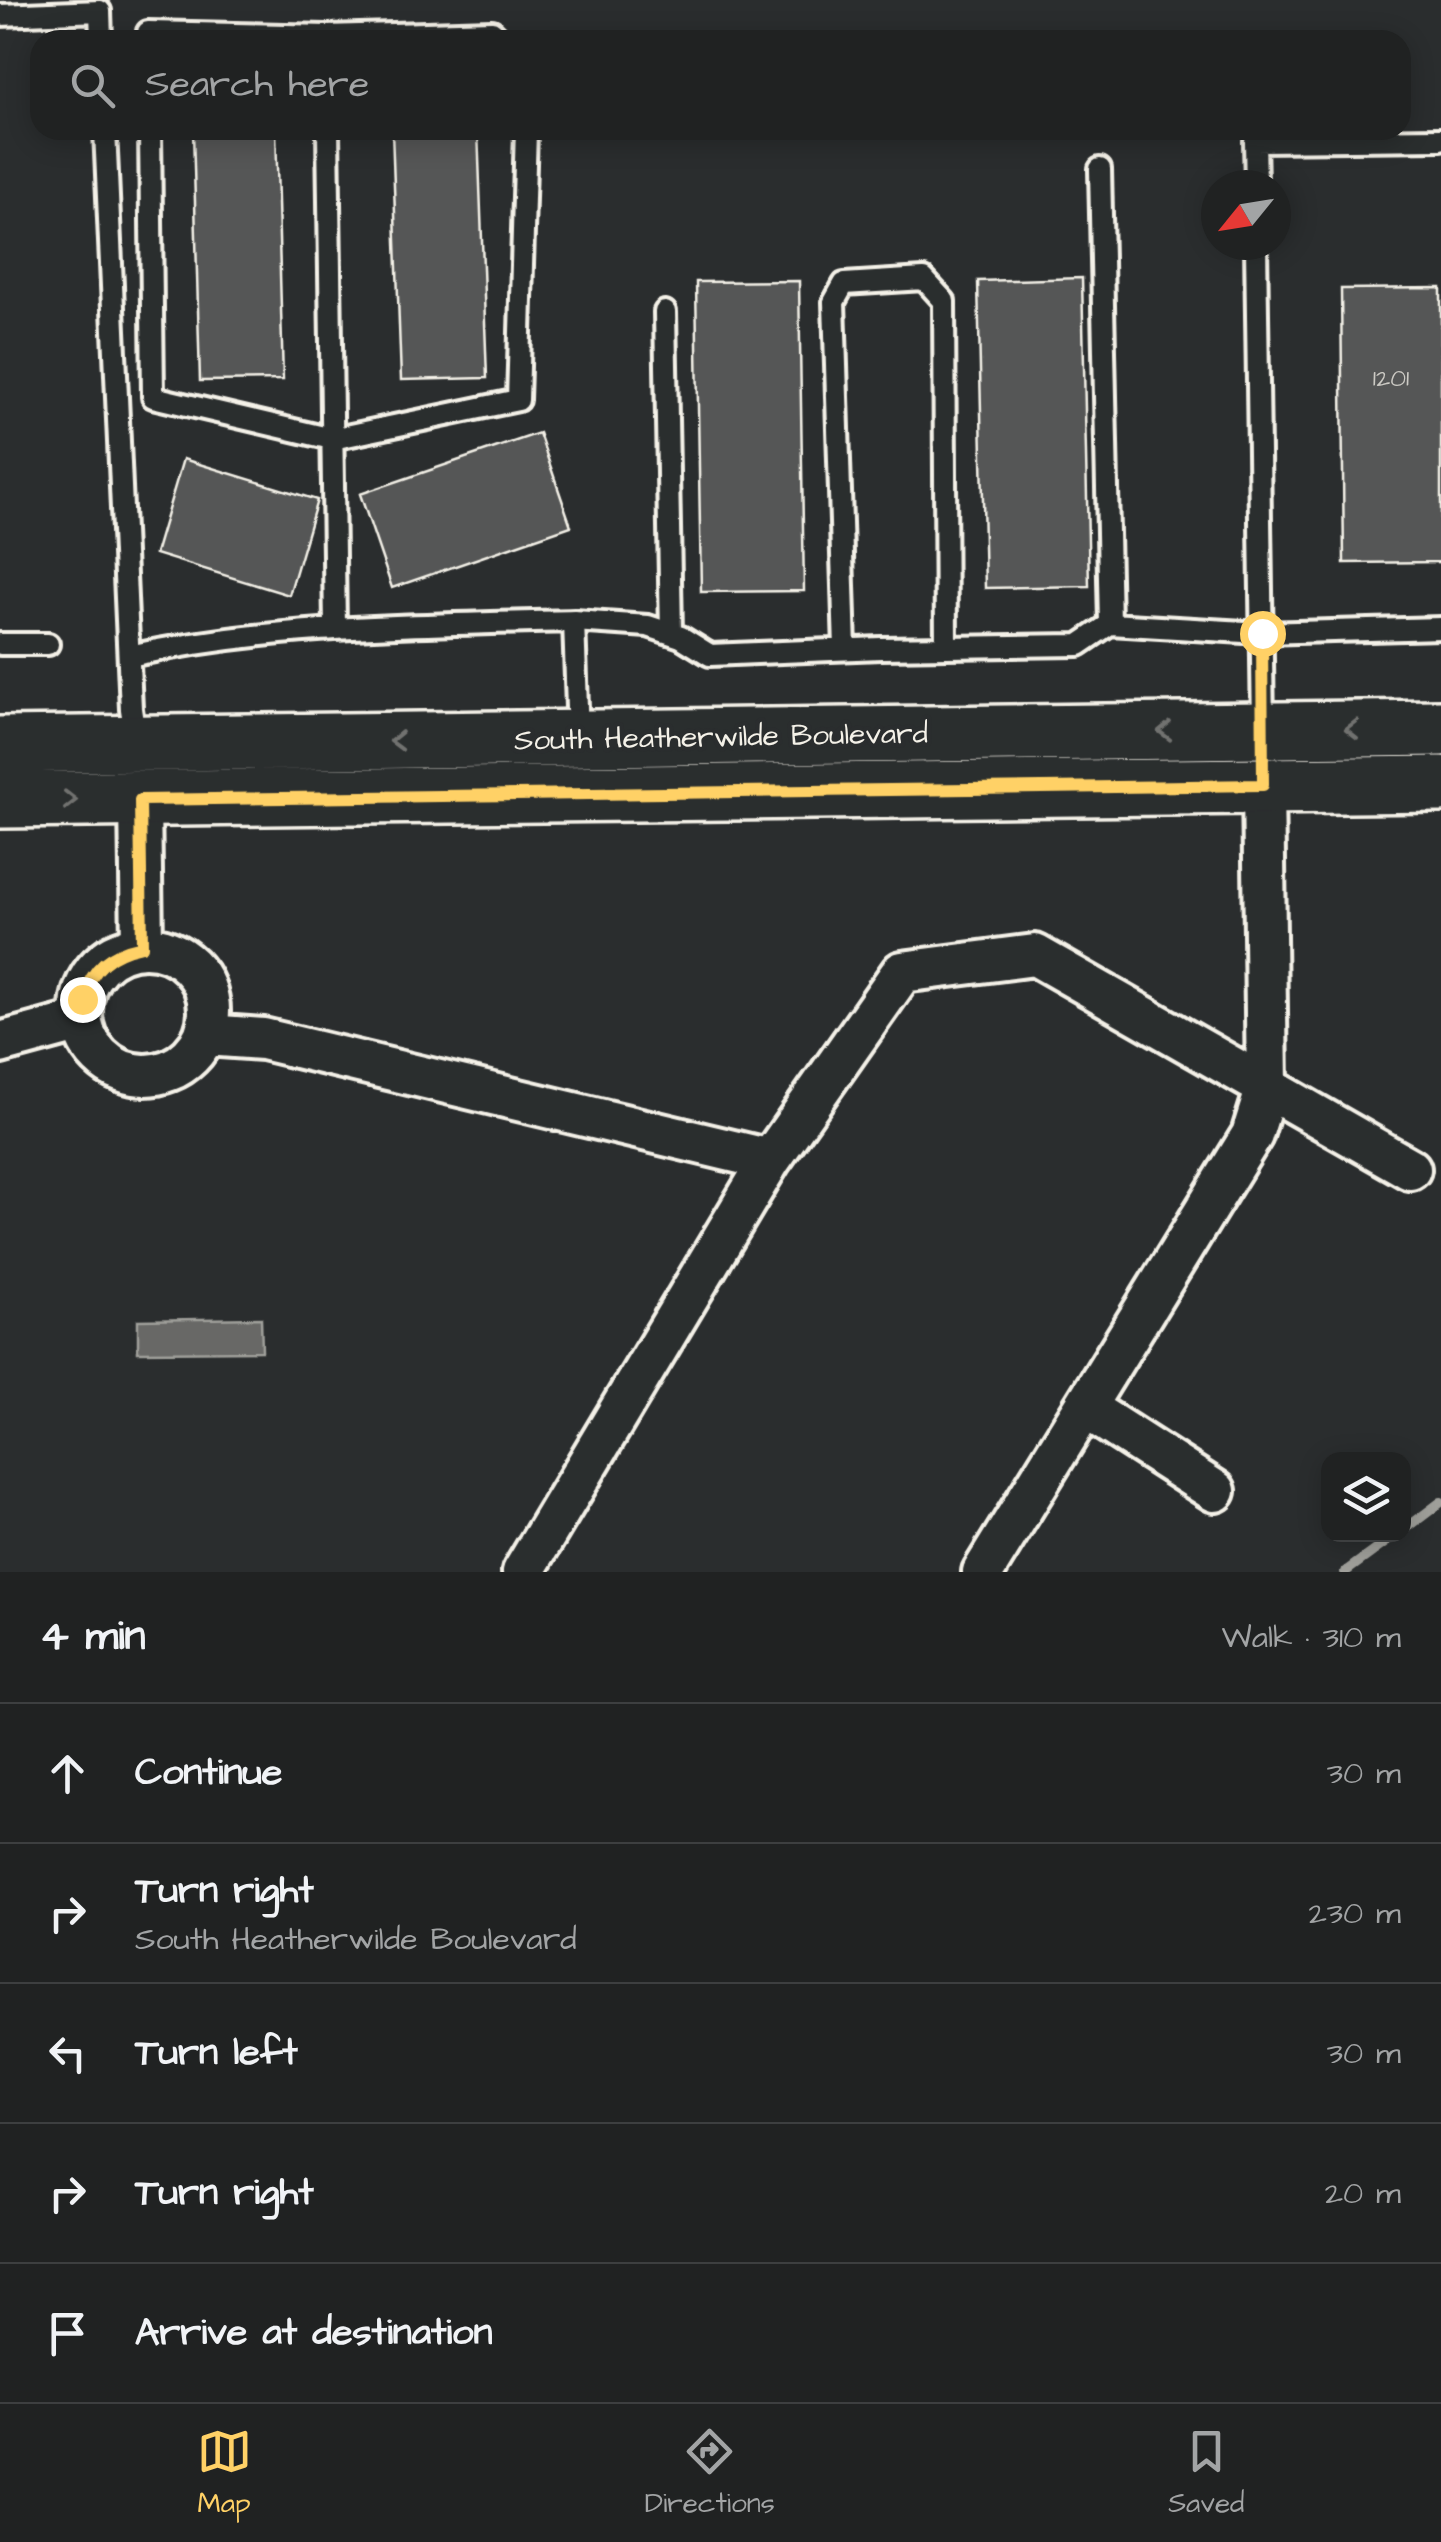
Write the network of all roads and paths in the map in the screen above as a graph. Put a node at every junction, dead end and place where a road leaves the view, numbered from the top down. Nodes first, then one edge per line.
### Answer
1 (0, 15) edge
2 (101, 30) edge
3 (1411, 139) edge
4 (1441, 139) edge
5 (106, 140) edge
6 (150, 140) edge
7 (328, 140) edge
8 (526, 140) edge
9 (1348, 140) edge
10 (1100, 169) dead end
11 (1256, 170) edge
12 (1256, 260) edge
13 (665, 312) dead end
14 (332, 439) junction
15 (574, 621) junction
16 (1110, 624) junction
17 (334, 628) junction
18 (1441, 628) edge
19 (671, 633) junction
20 (1262, 633) junction
21 (0, 644) edge
22 (48, 644) dead end
23 (946, 646) junction
24 (846, 649) junction
25 (129, 656) junction
26 (1441, 728) edge
27 (1262, 729) junction
28 (578, 739) junction
29 (136, 744) junction
30 (0, 745) edge
31 (1441, 784) edge
32 (1263, 785) junction
33 (0, 800) edge
34 (140, 800) junction
35 (142, 946) junction
36 (81, 1020) junction
37 (206, 1035) junction
38 (0, 1043) edge
39 (1267, 1088) junction
40 (770, 1160) junction
41 (1410, 1169) dead end
42 (1086, 1408) junction
43 (1215, 1490) dead end
44 (523, 1572) edge
45 (982, 1572) edge

1 - 2 lane
3 - 4 lane
5 - 25 lane
6 - 14 lane
7 - 14 lane
8 - 14 lane
9 - 11 lane
10 - 16 lane
12 - 20 lane
13 - 19 lane
14 - 17 lane
15 - 17 lane
15 - 19 lane
15 - 28 lane
16 - 20 lane
16 - 23 lane
17 - 25 lane
18 - 20 lane
19 - 24 lane
20 - 27 lane
21 - 22 lane
23 - 24 lane
23 - 24 lane
25 - 29 lane
26 -> 27 main road, South Heatherwilde Boulevard
27 -> 28 main road, South Heatherwilde Boulevard
27 - 32 main road
28 -> 29 main road, South Heatherwilde Boulevard
29 - 30 main road, South Heatherwilde Boulevard
29 - 34 main road
31 - 32 main road, South Heatherwilde Boulevard
32 - 34 main road, South Heatherwilde Boulevard
32 - 39 street
33 -> 34 main road, South Heatherwilde Boulevard
34 - 35 street
35 - 36 street
35 - 37 street
36 - 37 street
36 - 38 street
37 - 40 street
39 - 40 street
39 - 41 street
39 - 42 street
40 - 44 street
42 - 43 street
42 - 45 street

